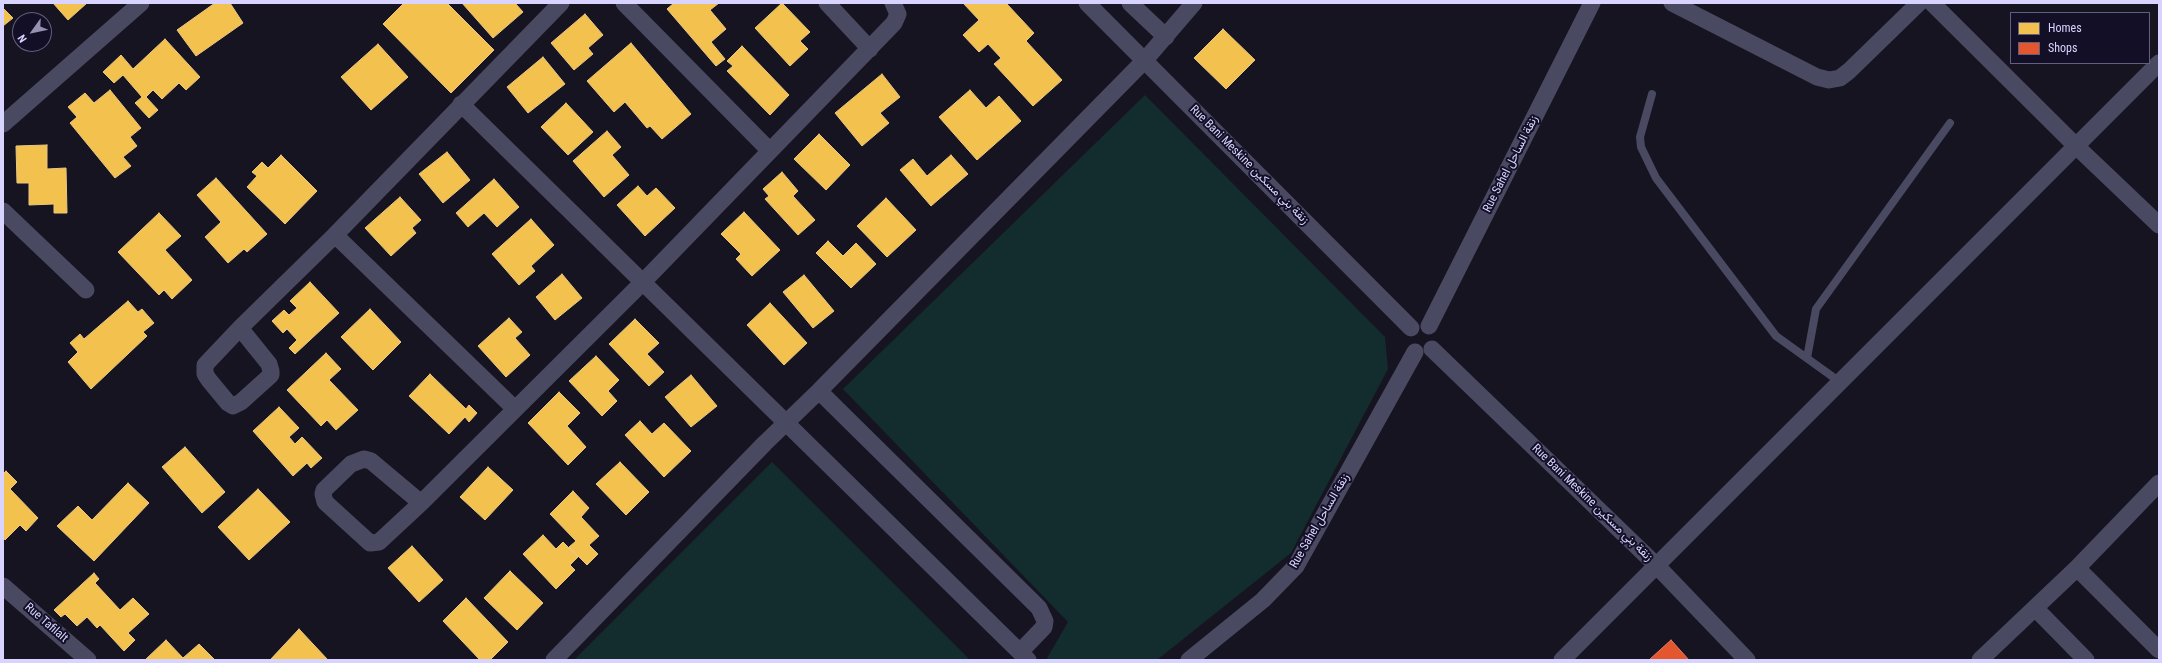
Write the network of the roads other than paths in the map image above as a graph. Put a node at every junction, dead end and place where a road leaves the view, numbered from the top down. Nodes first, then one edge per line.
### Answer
1 (142, 3) edge
2 (561, 3) edge
3 (624, 3) edge
4 (827, 3) edge
5 (893, 3) edge
6 (1087, 3) edge
7 (1130, 3) edge
8 (1194, 3) edge
9 (1592, 3) edge
10 (1672, 3) edge
11 (1919, 3) edge
12 (1932, 3) edge
13 (1166, 38) junction
14 (870, 49) junction
15 (1146, 60) junction
16 (2159, 62) edge
17 (1652, 94) dead end
18 (461, 104) junction
19 (1950, 123) dead end
20 (3, 124) edge
21 (2076, 146) junction
22 (770, 151) junction
23 (3, 211) edge
24 (2159, 225) edge
25 (335, 235) junction
26 (643, 282) junction
27 (86, 290) dead end
28 (1429, 326) junction
29 (240, 328) dead end
30 (1411, 328) junction
31 (1432, 349) junction
32 (1415, 352) junction
33 (1807, 358) junction
34 (1840, 382) junction
35 (819, 391) junction
36 (515, 409) junction
37 (785, 424) junction
38 (2159, 483) edge
39 (421, 503) junction
40 (1656, 565) junction
41 (2077, 568) junction
42 (3, 586) edge
43 (2035, 608) junction
44 (2159, 650) edge
45 (1024, 656) edge
46 (88, 660) edge
47 (554, 660) edge
48 (1189, 660) edge
49 (1562, 660) edge
50 (1747, 660) edge
51 (1980, 660) edge
52 (2086, 660) edge

1 - 20 street
2 - 18 street
3 - 22 street
4 - 14 street
5 - 14 street
6 - 15 street, Rue Bani Meskine زنقة بني مسكين
7 - 13 street
8 - 13 street
9 - 28 street, Rue Sahel زنقة الساحل
10 - 11 street
12 - 21 street
13 - 15 street
14 - 22 street
15 - 30 street, Rue Bani Meskine زنقة بني مسكين
15 - 35 street
16 - 21 street
17 - 33 lane
18 - 25 street
18 - 26 street
19 - 33 lane
21 - 24 street
21 - 34 street
22 - 26 street
23 - 27 street
25 - 29 street
25 - 36 street
26 - 36 street
26 - 37 street
28 - 30 street
28 - 31 street
30 - 32 street
31 - 32 street
31 - 40 street, Rue Bani Meskine زنقة بني مسكين
32 - 48 street, Rue Sahel زنقة الساحل
33 - 34 lane
34 - 40 street
35 - 37 street
35 - 45 street
36 - 39 street
37 - 45 street
37 - 47 street
38 - 41 street
39 - 39 street
40 - 49 street
40 - 50 street, Rue Bani Meskine زنقة بني مسكين
41 - 43 street
41 - 44 street
42 - 46 street, Rue Tafilalt
43 - 51 street
43 - 52 street

